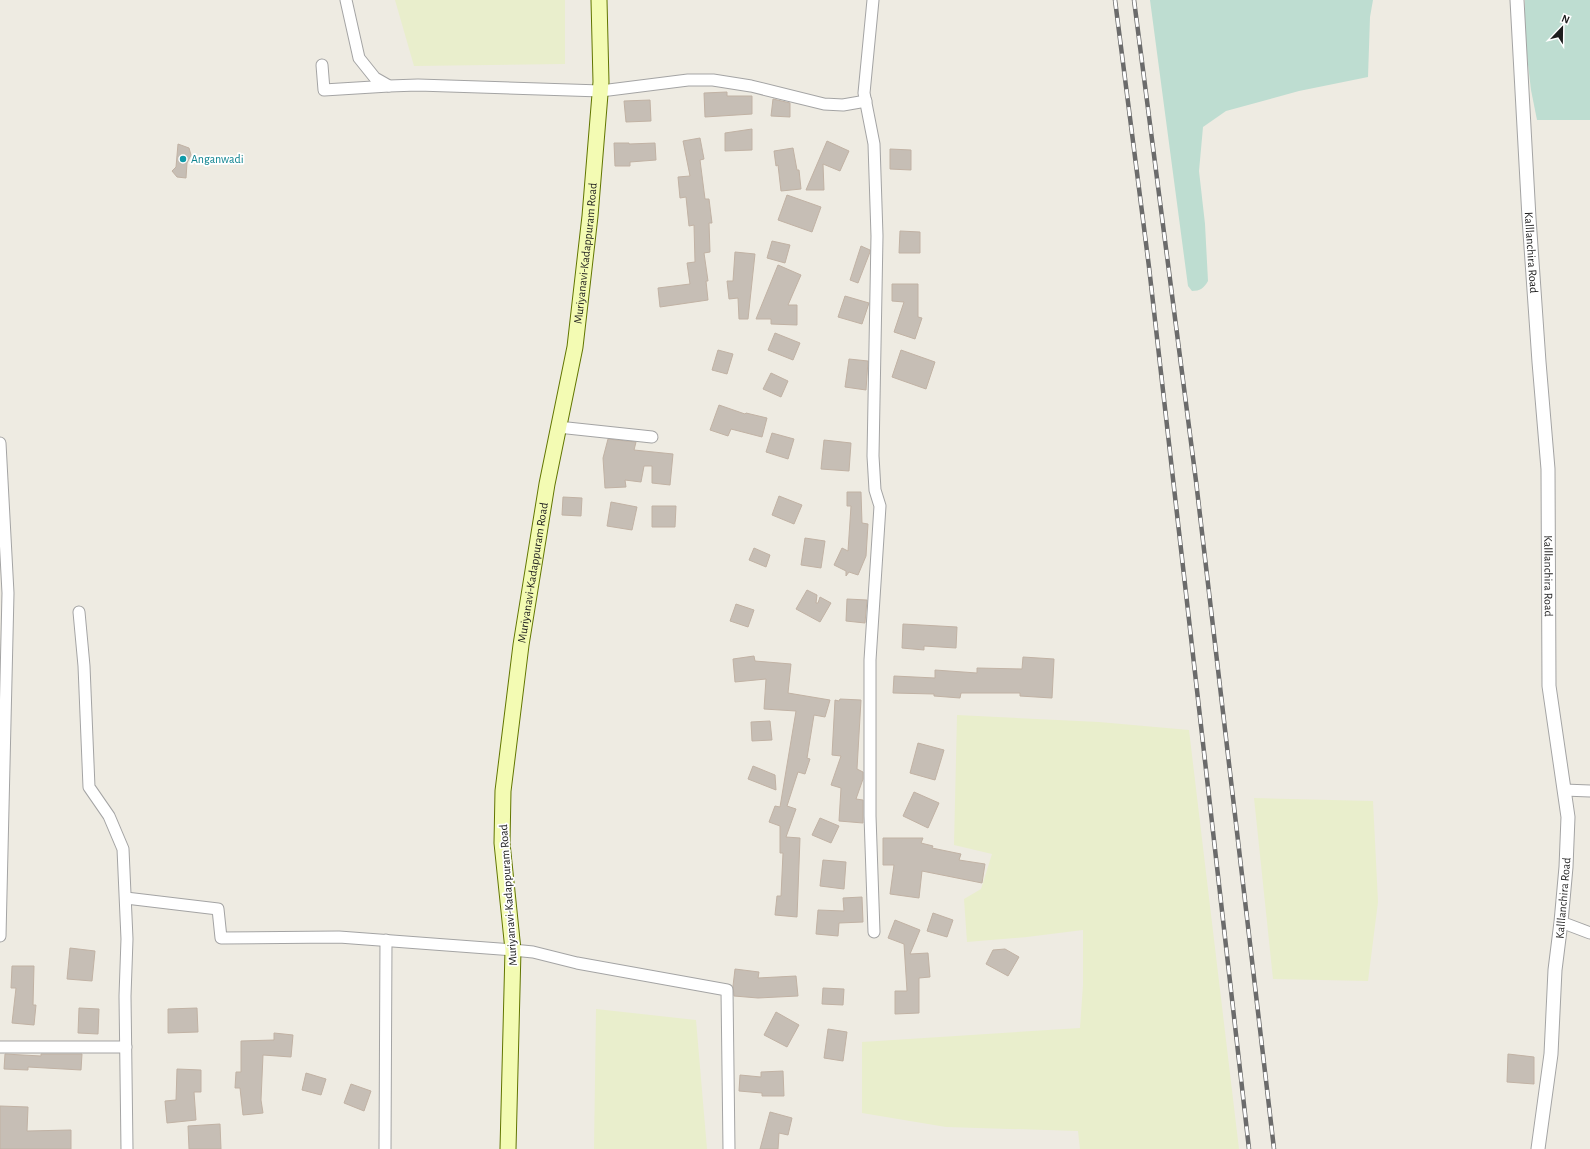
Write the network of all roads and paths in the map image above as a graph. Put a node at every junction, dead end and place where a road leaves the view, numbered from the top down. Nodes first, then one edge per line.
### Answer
1 (346, 0) edge
2 (598, 0) edge
3 (873, 0) edge
4 (1517, 0) edge
5 (322, 65) dead end
6 (389, 86) junction
7 (601, 91) junction
8 (866, 101) junction
9 (558, 427) junction
10 (652, 438) dead end
11 (0, 443) edge
12 (79, 612) dead end
13 (1564, 790) junction
14 (1590, 790) edge
15 (126, 898) junction
16 (1561, 922) junction
17 (874, 932) dead end
18 (1590, 933) edge
19 (0, 936) edge
20 (386, 940) junction
21 (514, 950) junction
22 (0, 1047) edge
23 (126, 1047) junction
24 (127, 1149) edge
25 (385, 1149) edge
26 (508, 1149) edge
27 (728, 1149) edge
28 (1538, 1149) edge

1 - 6 street
2 - 7 main road, Muriyanavi-Kadappuram Road
3 - 8 street
4 - 13 street, Kalllanchira Road
5 - 6 street
6 - 7 street
7 - 8 street
7 - 9 main road, Muriyanavi-Kadappuram Road
8 - 17 street
9 - 10 street
9 - 21 main road, Muriyanavi-Kadappuram Road
11 - 19 street
12 - 15 street
13 - 14 street
13 - 16 street, Kalllanchira Road
15 - 20 street
15 - 23 street
16 - 18 street
16 - 28 street, Kalllanchira Road
20 - 21 street
20 - 25 street
21 - 26 main road, Muriyanavi-Kadappuram Road
21 - 27 street
22 - 23 street
23 - 24 street

